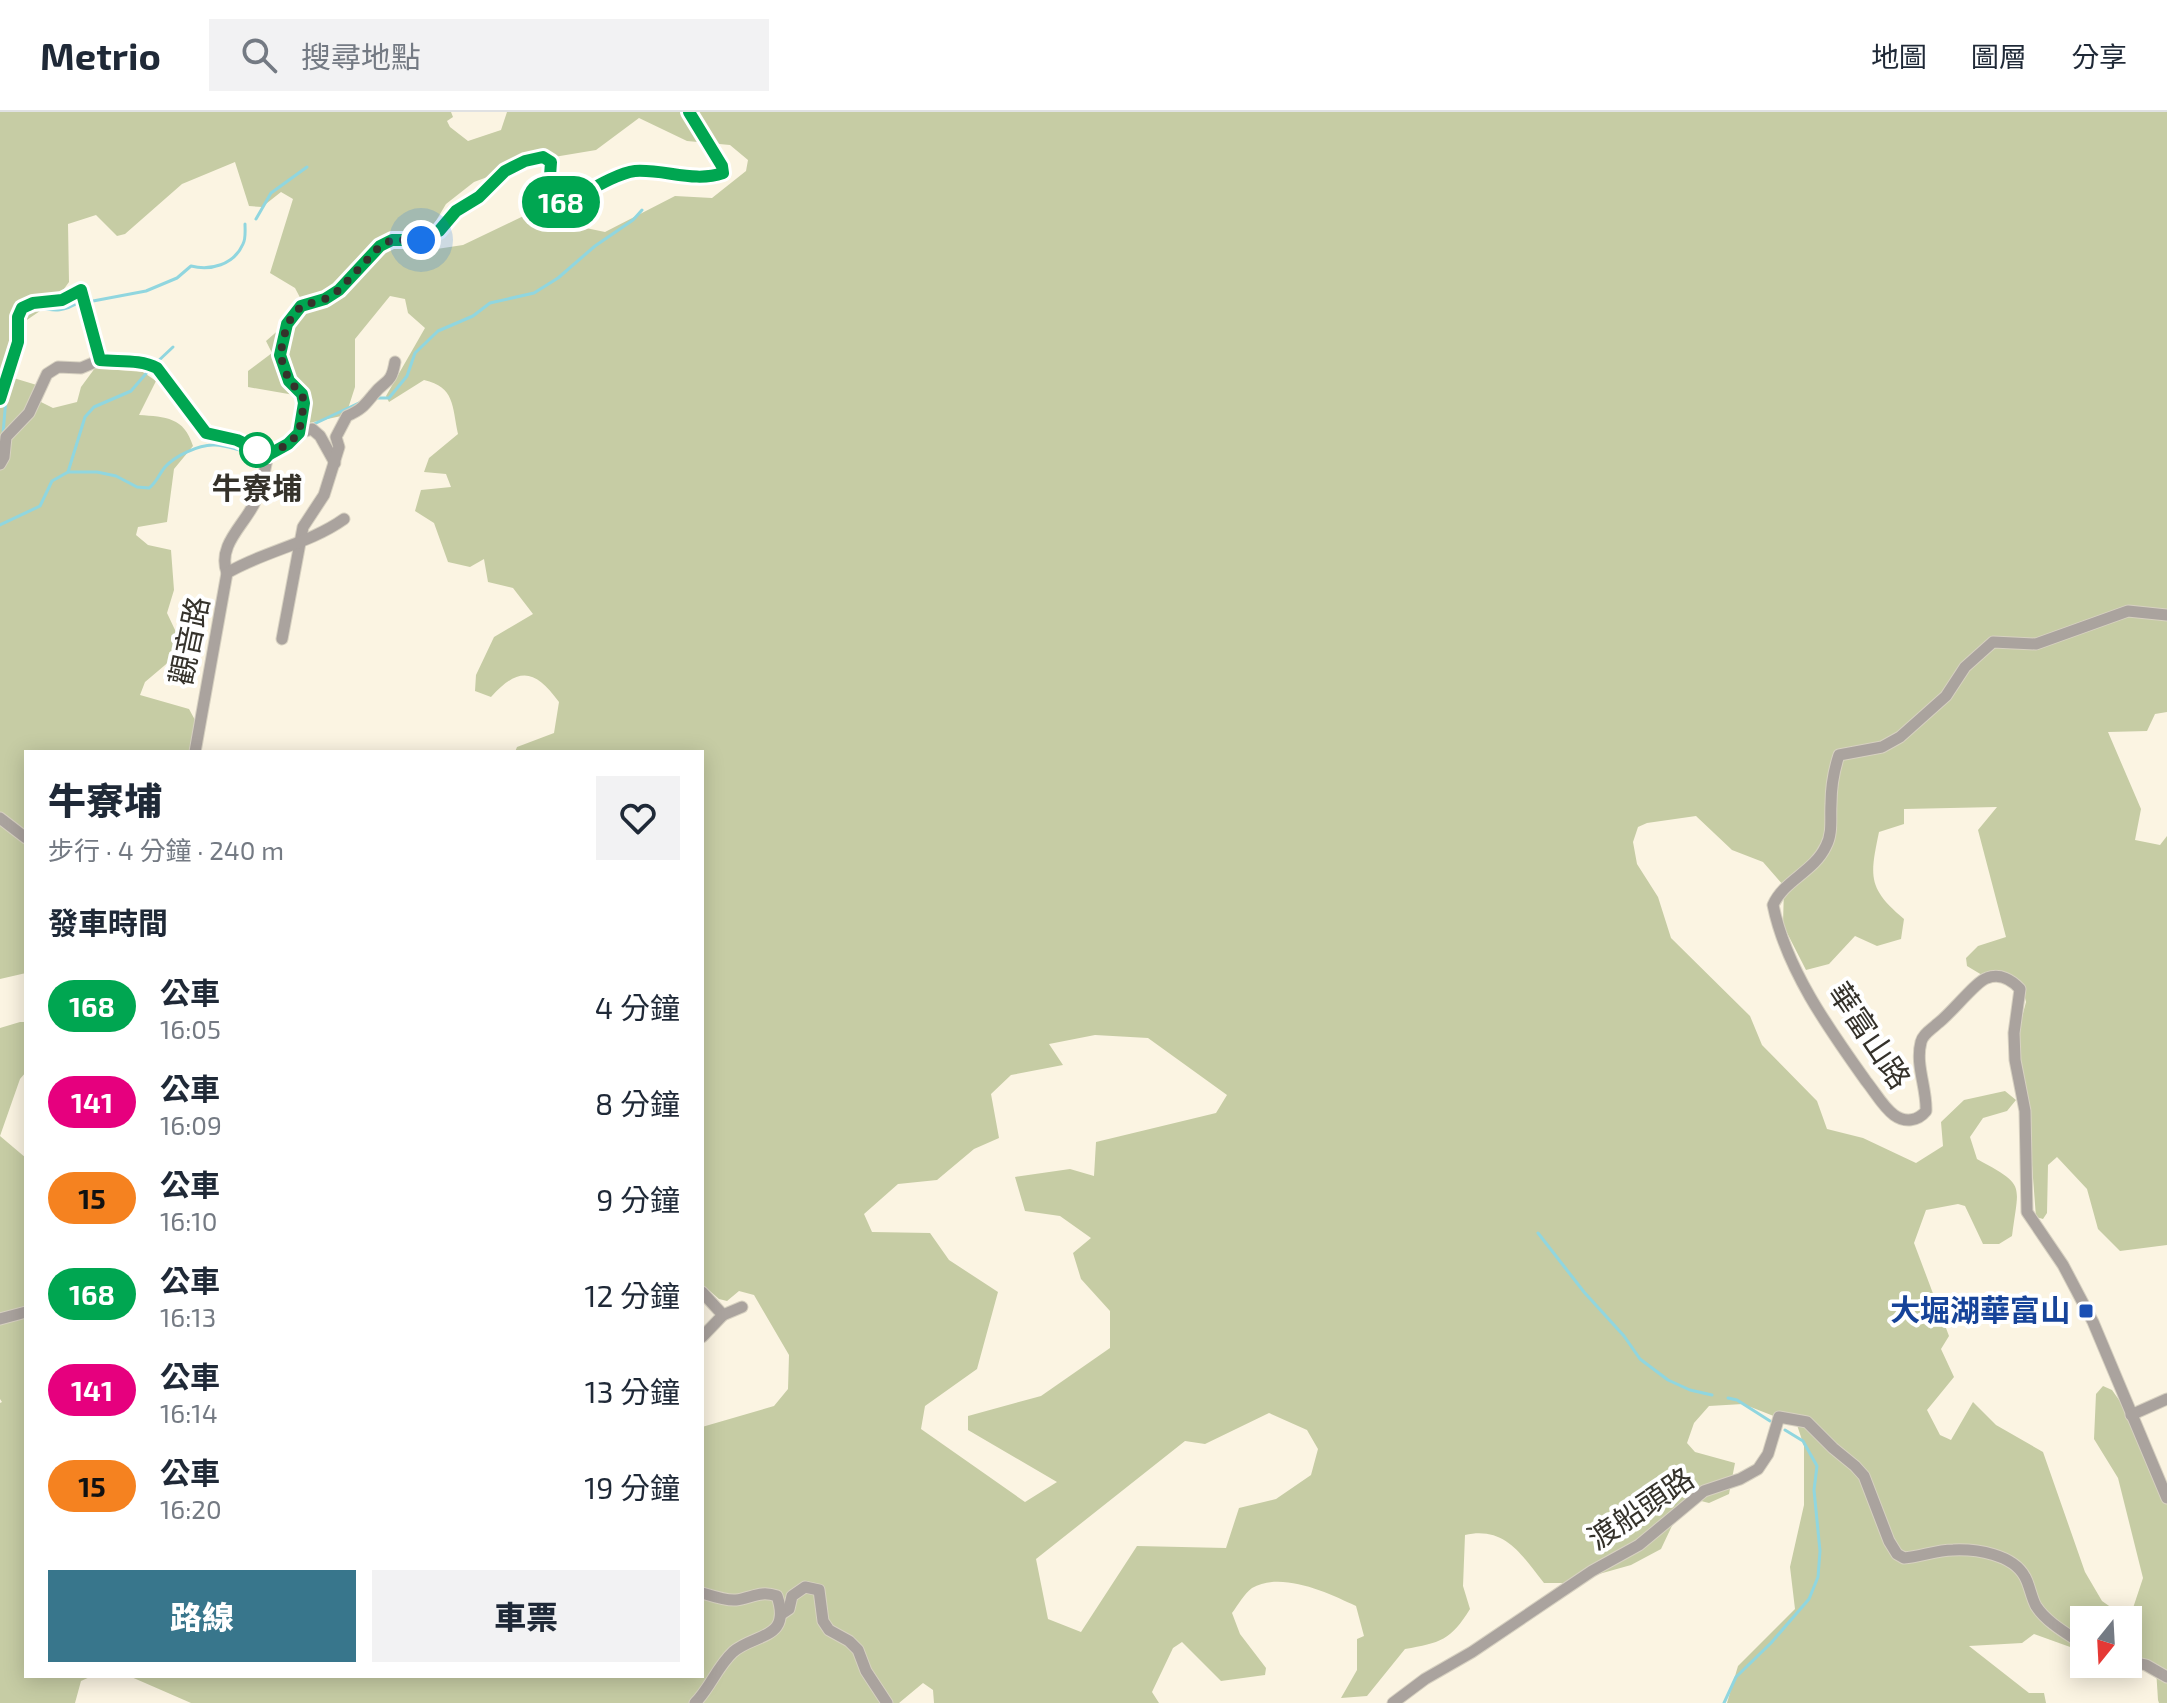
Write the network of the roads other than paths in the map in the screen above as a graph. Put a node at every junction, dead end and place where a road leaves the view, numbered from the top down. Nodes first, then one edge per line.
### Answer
1 (689, 112) edge
2 (100, 360) junction
3 (395, 362) dead end
4 (0, 399) edge
5 (299, 433) junction
6 (3, 434) edge
7 (268, 455) junction
8 (335, 463) junction
9 (0, 464) edge
10 (344, 519) dead end
11 (300, 541) junction
12 (227, 573) junction
13 (2167, 615) edge
14 (282, 639) dead end
15 (195, 750) edge
16 (0, 818) edge
17 (24, 836) edge
18 (704, 1294) edge
19 (742, 1307) dead end
20 (24, 1313) edge
21 (723, 1315) junction
22 (0, 1319) edge
23 (704, 1335) edge
24 (2167, 1399) edge
25 (2131, 1415) junction
26 (2167, 1498) edge
27 (704, 1593) edge
28 (783, 1613) junction
29 (2070, 1635) edge
30 (2142, 1664) edge
31 (2167, 1677) edge
32 (695, 1703) edge
33 (887, 1703) edge
34 (1393, 1703) edge

1 - 5 street
2 - 4 street
2 - 6 street
2 - 7 street
3 - 8 street
5 - 7 street
5 - 8 street
6 - 9 street
7 - 12 street
8 - 11 street
10 - 11 street, 觀音路
11 - 12 street, 觀音路
11 - 14 street
12 - 15 street, 觀音路
13 - 25 street, 華富山路
16 - 17 street
18 - 21 street
19 - 21 street
20 - 22 street
21 - 23 street
24 - 25 street
25 - 26 street, 華富山路
27 - 28 street
28 - 32 street
28 - 33 street
29 - 34 street, 渡船頭路
30 - 31 street

